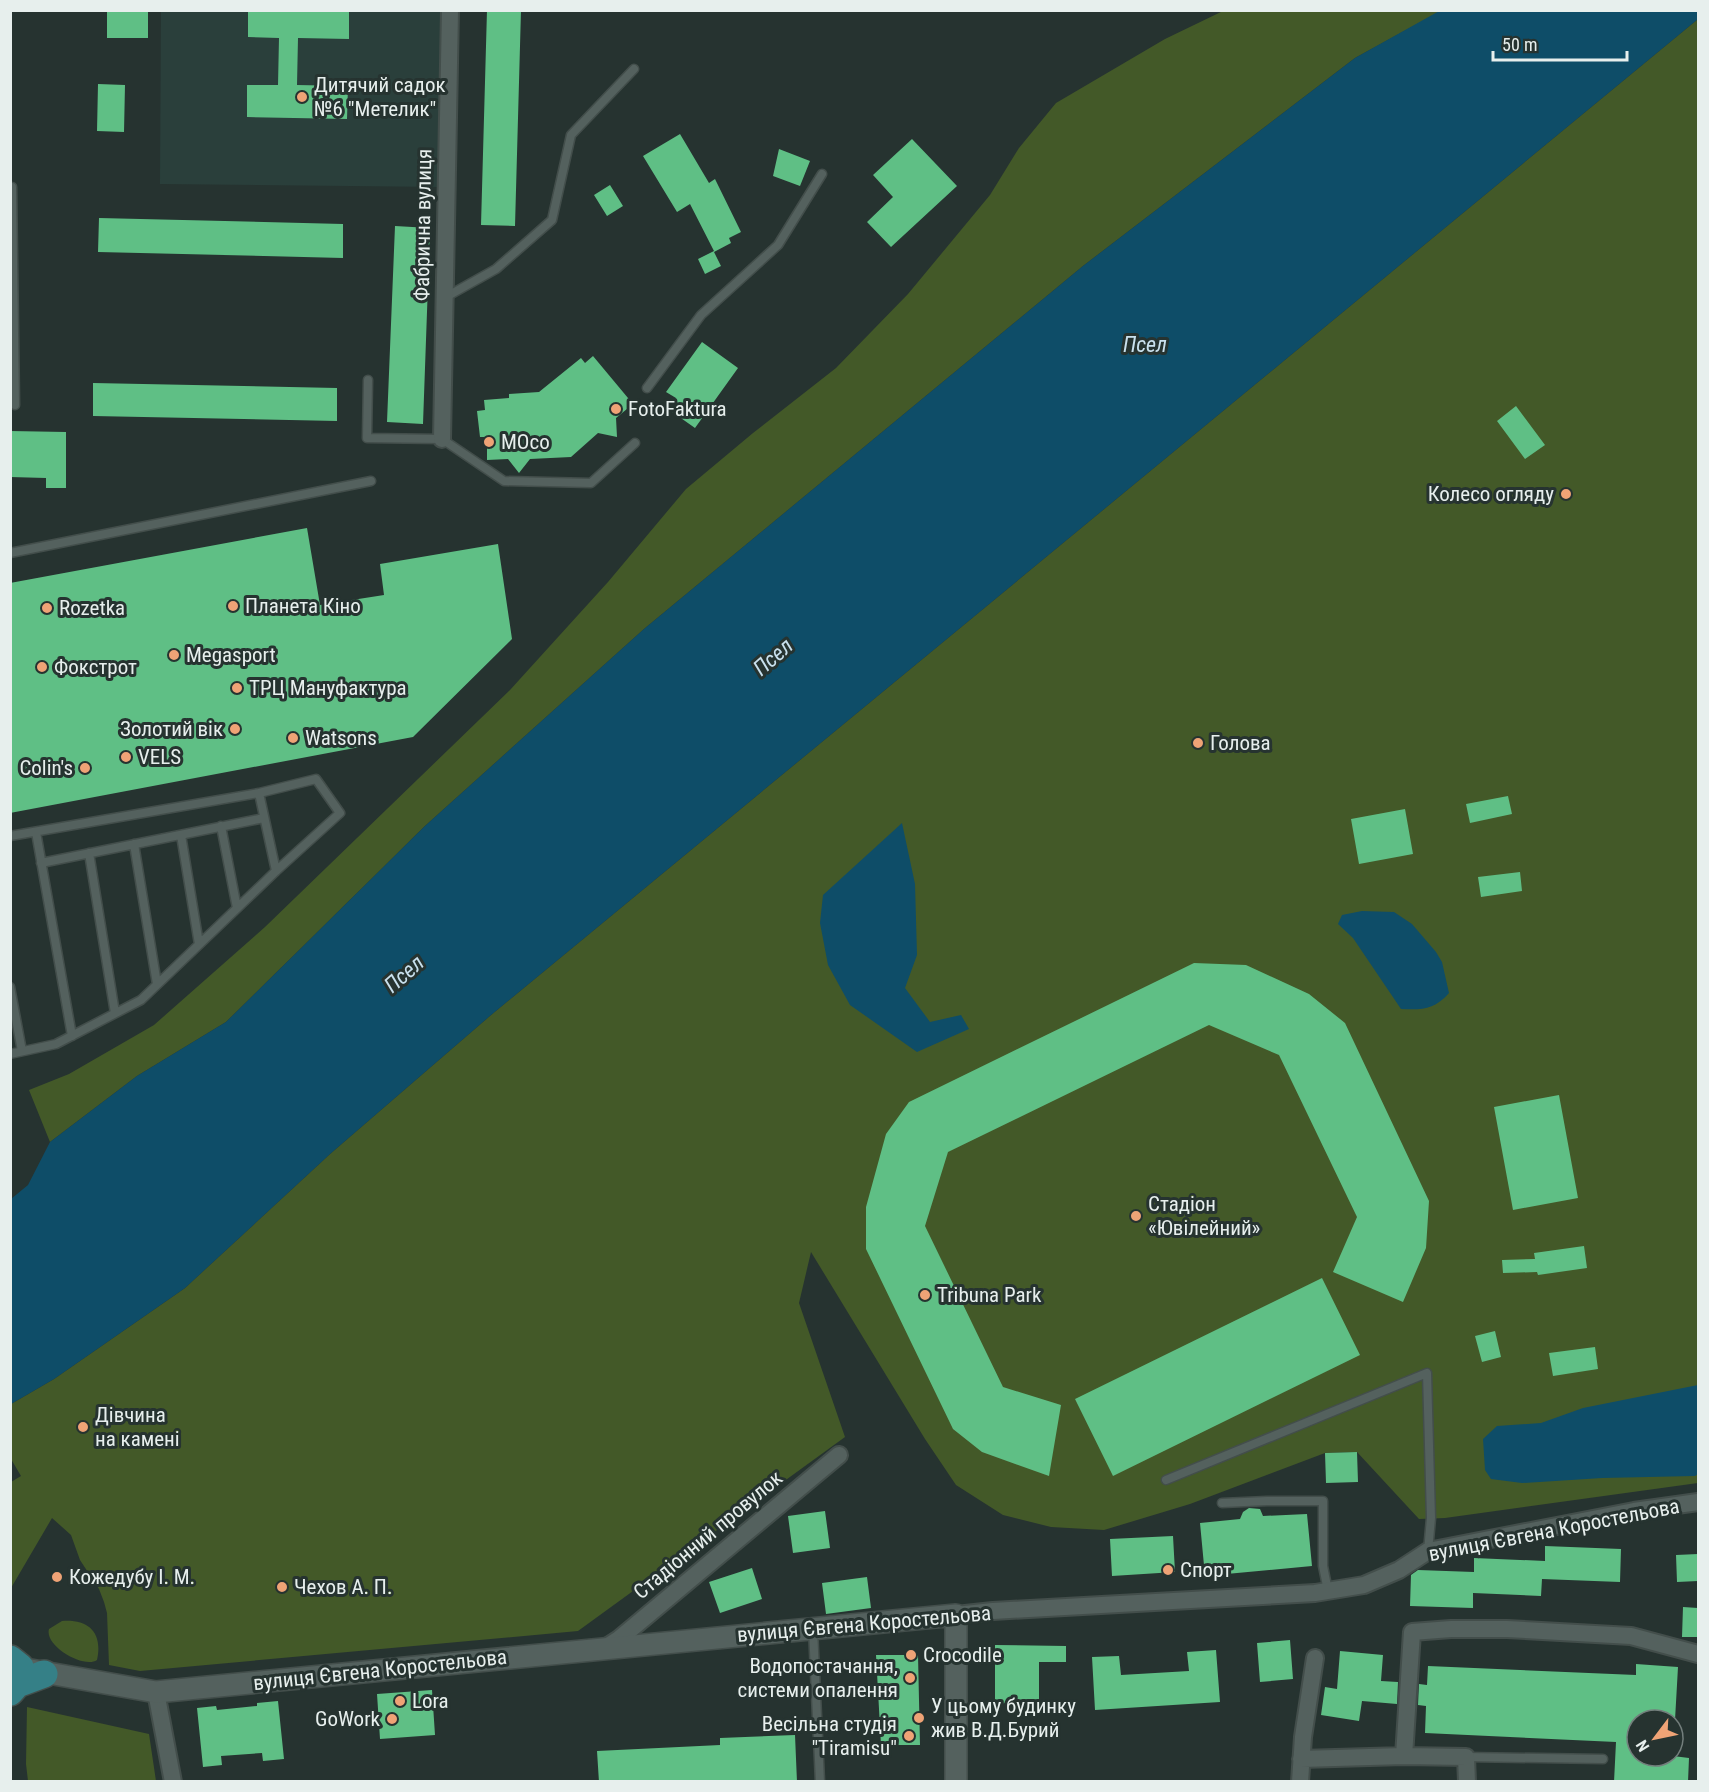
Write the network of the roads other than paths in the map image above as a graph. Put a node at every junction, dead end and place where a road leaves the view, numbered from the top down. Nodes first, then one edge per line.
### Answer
1 (450, 10) edge
2 (634, 69) dead end
3 (822, 174) dead end
4 (12, 186) edge
5 (444, 298) junction
6 (368, 380) dead end
7 (647, 388) dead end
8 (15, 405) dead end
9 (442, 439) junction
10 (635, 443) dead end
11 (371, 481) dead end
12 (10, 553) edge
13 (259, 793) junction
14 (264, 818) junction
15 (221, 826) junction
16 (36, 832) junction
17 (181, 834) junction
18 (10, 836) edge
19 (134, 844) junction
20 (89, 853) junction
21 (41, 863) junction
22 (276, 871) junction
23 (237, 908) junction
24 (199, 945) junction
25 (157, 984) junction
26 (10, 987) edge
27 (115, 1013) junction
28 (72, 1036) junction
29 (22, 1051) junction
30 (10, 1054) edge
31 (839, 1455) dead end
32 (1166, 1480) dead end
33 (1698, 1502) edge
34 (1222, 1503) dead end
35 (1428, 1551) junction
36 (1328, 1591) junction
37 (956, 1615) junction
38 (813, 1629) junction
39 (605, 1648) junction
40 (1698, 1654) edge
41 (1315, 1658) dead end
42 (18, 1670) edge
43 (156, 1692) junction
44 (1404, 1756) junction
45 (1466, 1757) junction
46 (1301, 1759) junction
47 (1603, 1759) dead end
48 (173, 1782) edge
49 (820, 1782) edge
50 (956, 1782) edge
51 (1300, 1782) edge
52 (1467, 1782) edge

1 - 5 street, Фабрична вулиця
2 - 5 lane
3 - 7 lane
4 - 8 lane
5 - 9 street, Фабрична вулиця
6 - 9 lane
9 - 10 lane
11 - 12 lane
13 - 14 lane
13 - 16 lane
13 - 22 lane
14 - 15 lane
14 - 22 lane
15 - 17 lane
15 - 23 lane
16 - 18 lane
16 - 21 lane
17 - 19 lane
17 - 24 lane
19 - 20 lane
19 - 25 lane
20 - 21 lane
20 - 27 lane
21 - 28 lane
22 - 23 lane
23 - 24 lane
24 - 25 lane
25 - 27 lane
26 - 29 lane
27 - 28 lane
28 - 29 lane
29 - 30 lane
31 - 39 street, Стадіонний провулок
32 - 35 lane
33 - 35 street, вулиця Євгена Коростельова
34 - 36 lane
35 - 36 street, вулиця Євгена Коростельова
36 - 37 street, вулиця Євгена Коростельова
37 - 38 street, вулиця Євгена Коростельова
37 - 50 street
38 - 39 street, вулиця Євгена Коростельова
38 - 49 lane
39 - 43 street, вулиця Євгена Коростельова
40 - 44 street
41 - 46 street
42 - 43 street, вулиця Євгена Коростельова
43 - 48 street
44 - 45 street
44 - 46 street
45 - 47 lane
45 - 52 street
46 - 51 street

